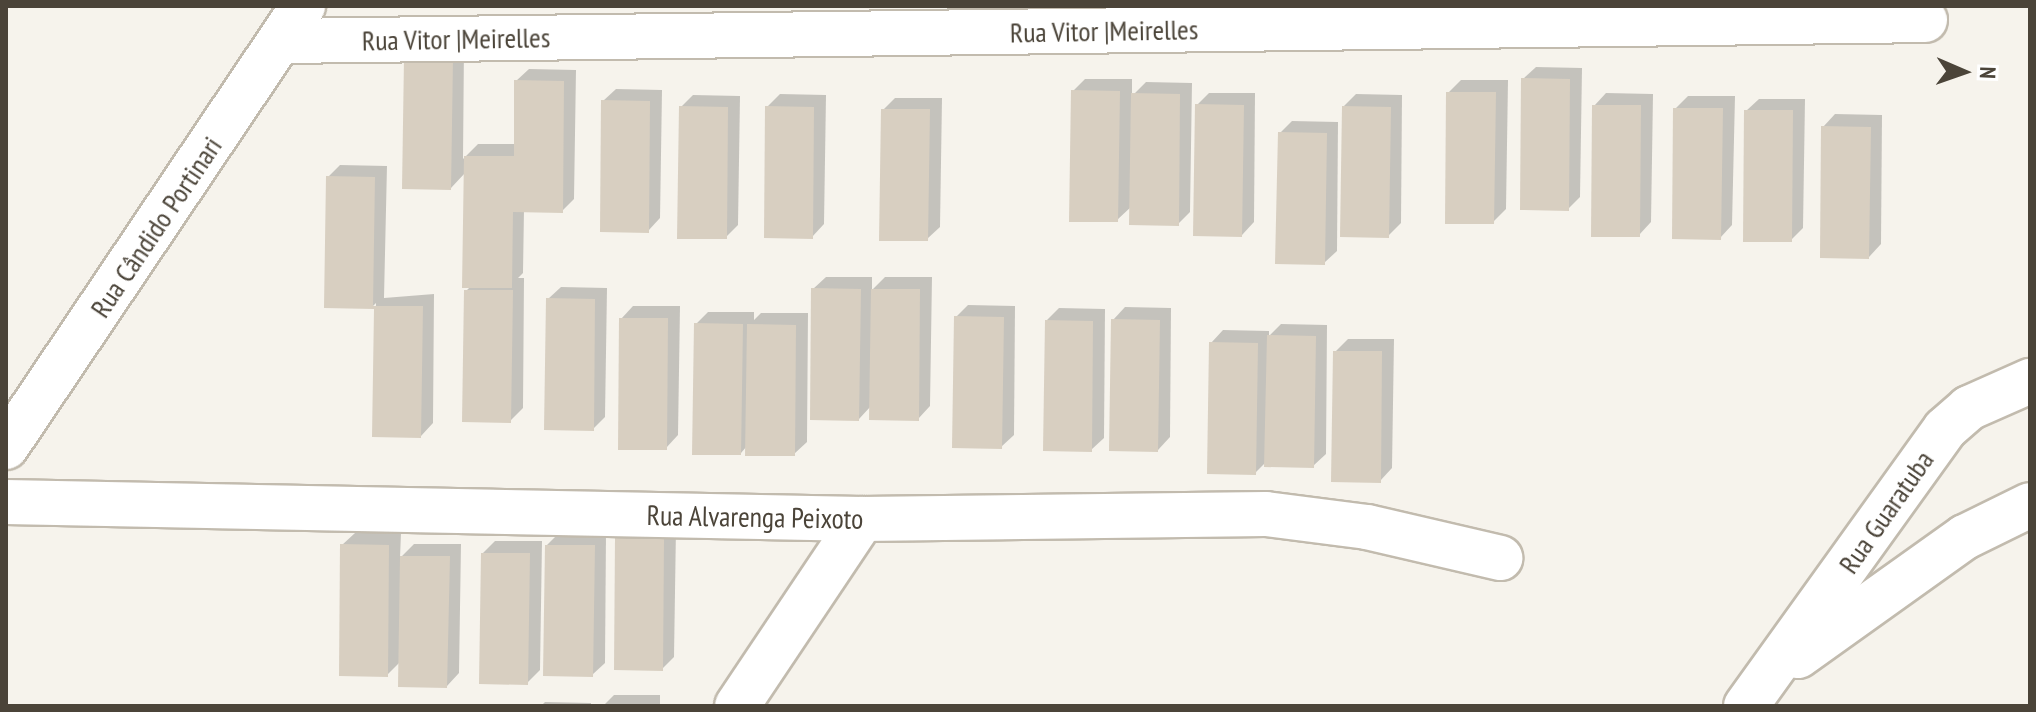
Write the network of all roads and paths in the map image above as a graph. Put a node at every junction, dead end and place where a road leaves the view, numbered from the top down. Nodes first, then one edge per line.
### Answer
1 (1925, 20) dead end
2 (293, 24) edge
3 (2030, 381) edge
4 (6, 447) edge
5 (6, 502) edge
6 (2030, 505) edge
7 (862, 519) junction
8 (1500, 558) dead end
9 (1758, 691) edge
10 (737, 706) edge

1 - 2 street, Rua Vitor |Meirelles
2 - 4 street, Rua Cândido Portinari
3 - 9 street, Rua Guaratuba
5 - 7 street, Rua Alvarenga Peixoto
6 - 9 street, Rua Guaratuba
7 - 8 street, Rua Alvarenga Peixoto
7 - 10 street

